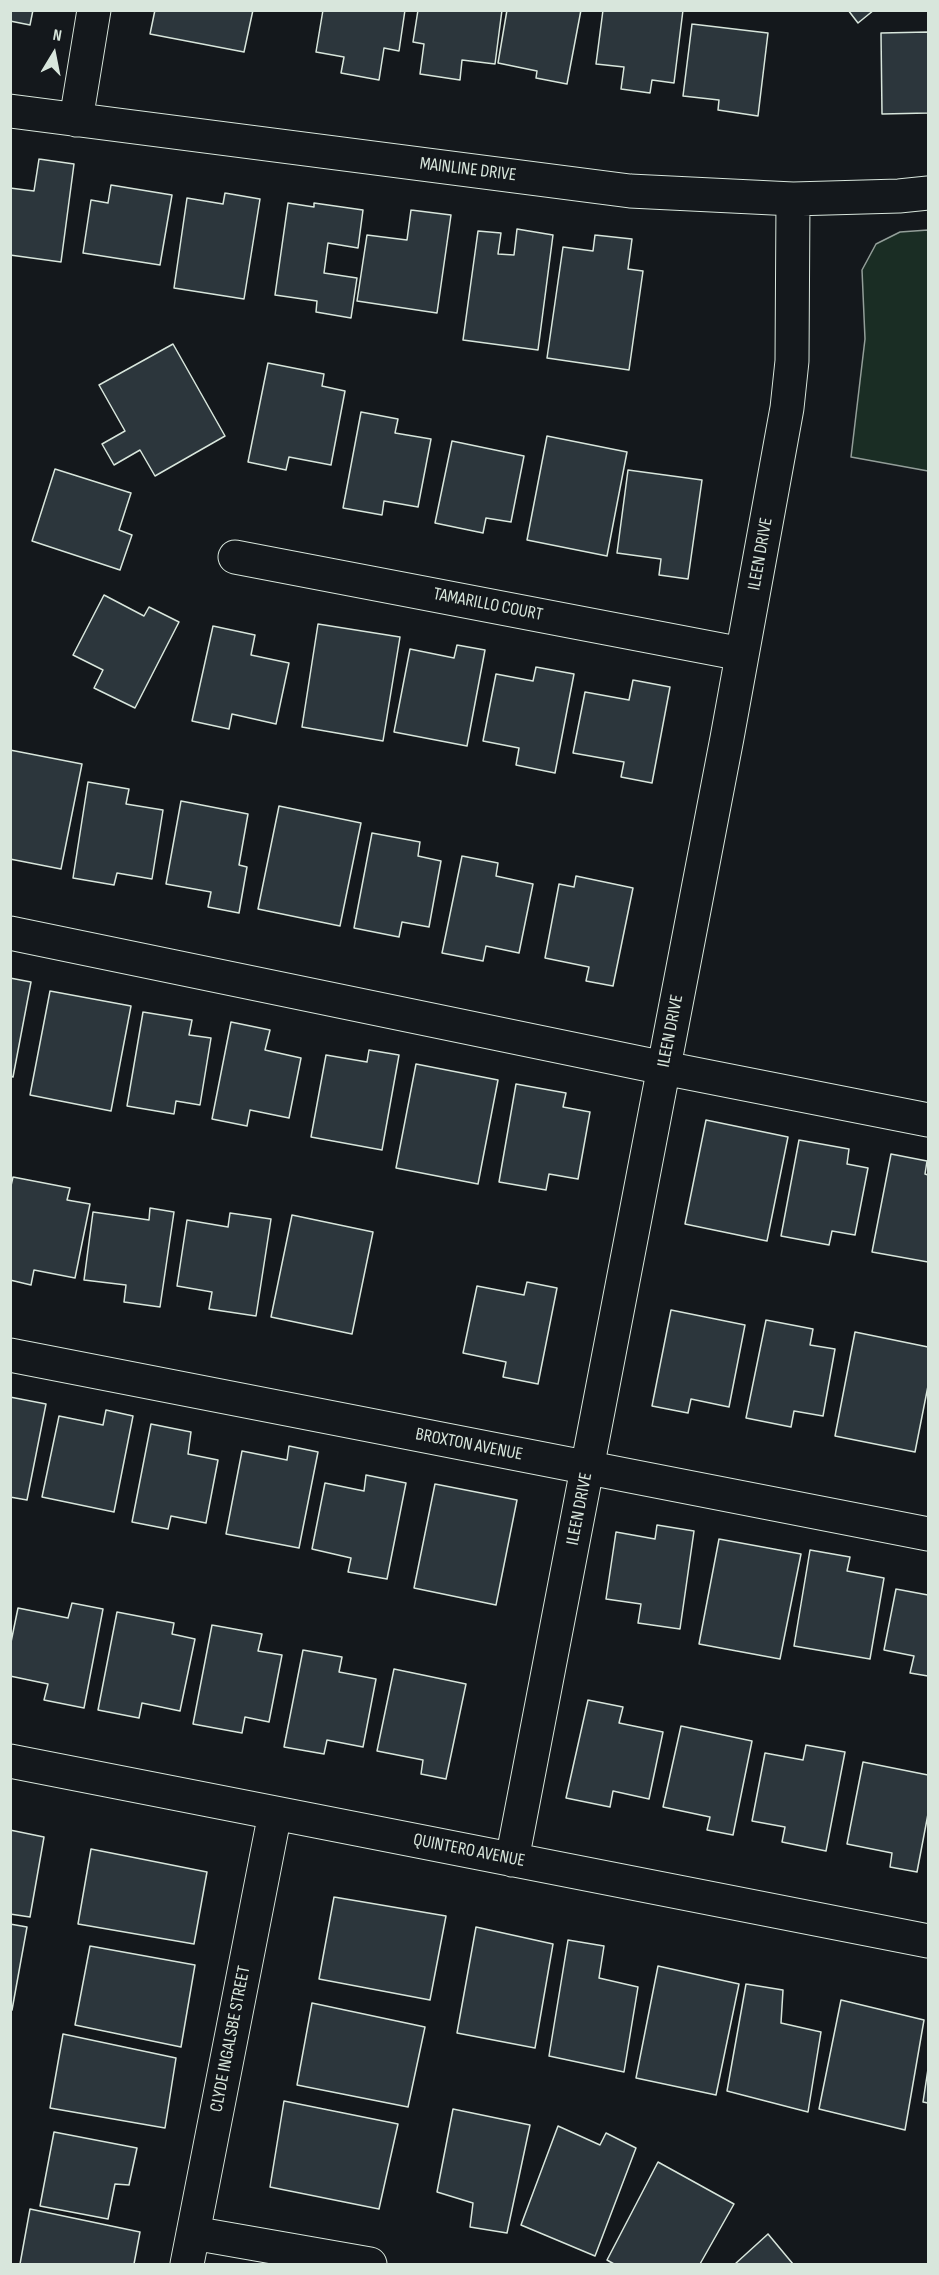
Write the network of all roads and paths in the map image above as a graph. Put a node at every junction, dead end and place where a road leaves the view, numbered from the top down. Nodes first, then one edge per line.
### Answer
1 (94, 10) edge
2 (10, 111) edge
3 (76, 120) junction
4 (928, 193) edge
5 (793, 199) junction
6 (235, 557) dead end
7 (742, 654) junction
8 (10, 933) edge
9 (664, 1068) junction
10 (928, 1120) edge
11 (10, 1355) edge
12 (587, 1468) junction
13 (928, 1534) edge
14 (10, 1761) edge
15 (275, 1813) junction
16 (512, 1860) junction
17 (928, 1941) edge
18 (193, 2233) junction
19 (367, 2264) edge
20 (187, 2265) edge

1 - 3 street
2 - 3 street, MAINLINE DRIVE
3 - 5 street, MAINLINE DRIVE
4 - 5 street, MAINLINE DRIVE
5 - 7 street, ILEEN DRIVE
6 - 7 street, TAMARILLO COURT
7 - 9 street, ILEEN DRIVE
8 - 9 street
9 - 10 street
9 - 12 street, ILEEN DRIVE
11 - 12 street, BROXTON AVENUE
12 - 13 street, BROXTON AVENUE
12 - 16 street, ILEEN DRIVE
14 - 15 street, QUINTERO AVENUE
15 - 16 street, QUINTERO AVENUE
15 - 18 street, CLYDE INGALSBE STREET
16 - 17 street, QUINTERO AVENUE
18 - 19 street
18 - 20 street, CLYDE INGALSBE STREET

